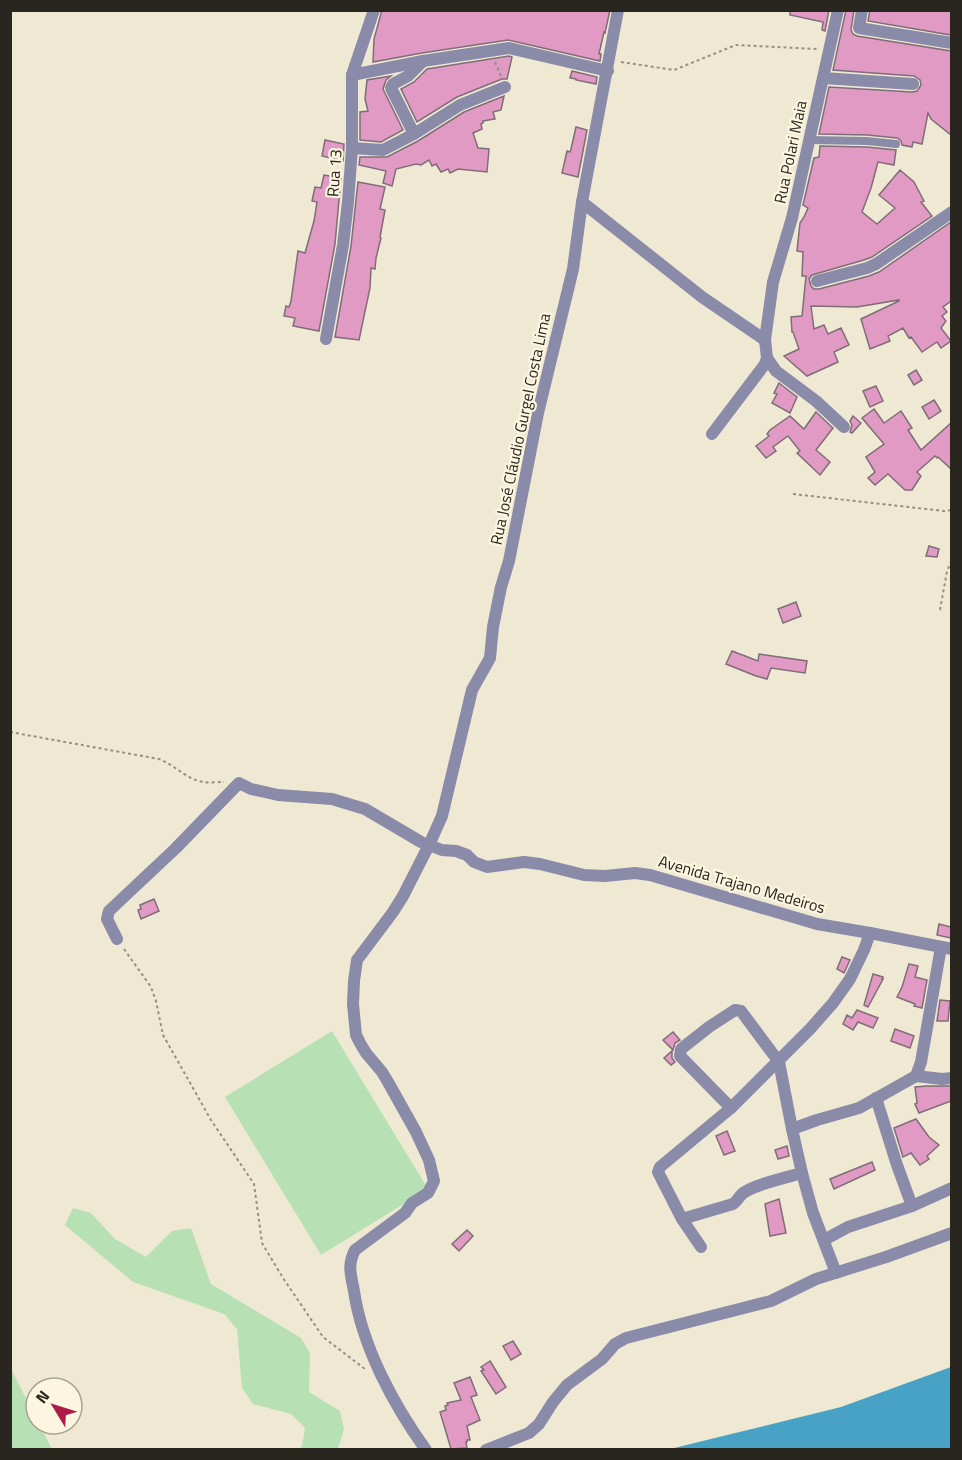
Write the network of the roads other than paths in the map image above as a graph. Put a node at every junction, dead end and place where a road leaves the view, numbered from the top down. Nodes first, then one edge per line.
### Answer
1 (374, 10) edge
2 (618, 10) edge
3 (838, 10) edge
4 (862, 10) edge
5 (951, 43) edge
6 (423, 61) junction
7 (609, 65) junction
8 (352, 75) junction
9 (822, 78) junction
10 (913, 84) dead end
11 (505, 87) road end
12 (414, 134) junction
13 (809, 140) junction
14 (896, 144) dead end
15 (352, 148) junction
16 (582, 202) junction
17 (951, 212) edge
18 (817, 280) dead end
19 (326, 339) dead end
20 (765, 340) junction
21 (766, 358) junction
22 (844, 427) dead end
23 (712, 434) dead end
24 (429, 845) junction
25 (870, 933) junction
26 (117, 939) road end
27 (946, 948) edge
28 (779, 1062) junction
29 (916, 1076) junction
30 (951, 1078) edge
31 (876, 1098) junction
32 (731, 1108) junction
33 (792, 1129) junction
34 (802, 1173) junction
35 (951, 1188) edge
36 (912, 1206) junction
37 (682, 1219) junction
38 (951, 1233) edge
39 (824, 1240) junction
40 (701, 1247) dead end
41 (836, 1273) junction
42 (426, 1449) edge
43 (486, 1449) edge

1 - 8 street, Rua 13
2 - 7 street, Rua José Cláudio Gurgel Costa Lima
3 - 9 street, Rua Polari Maia
4 - 5 street
6 - 7 street
6 - 8 street
6 - 12 street
7 - 16 street, Rua José Cláudio Gurgel Costa Lima
8 - 15 street, Rua 13
9 - 10 street
9 - 13 street, Rua Polari Maia
11 - 12 street
12 - 15 street
13 - 14 lane
13 - 20 street, Rua Polari Maia
15 - 19 street, Rua 13
16 - 20 street
16 - 24 street, Rua José Cláudio Gurgel Costa Lima
17 - 18 street
20 - 21 street, Rua Polari Maia
21 - 22 street
21 - 23 street
24 - 25 street, Avenida Trajano Medeiros
24 - 26 street, Avenida Trajano Medeiros
24 - 42 street, Rua José Cláudio Gurgel Costa Lima
25 - 27 street, Avenida Trajano Medeiros
25 - 28 street
27 - 29 street
28 - 32 street
28 - 32 street
28 - 33 street
29 - 30 street
29 - 31 street
31 - 33 street
31 - 36 street
32 - 37 street
33 - 34 street
34 - 37 street
34 - 39 street
35 - 36 street
36 - 39 street
37 - 40 street
38 - 41 street
39 - 41 street
41 - 43 street

